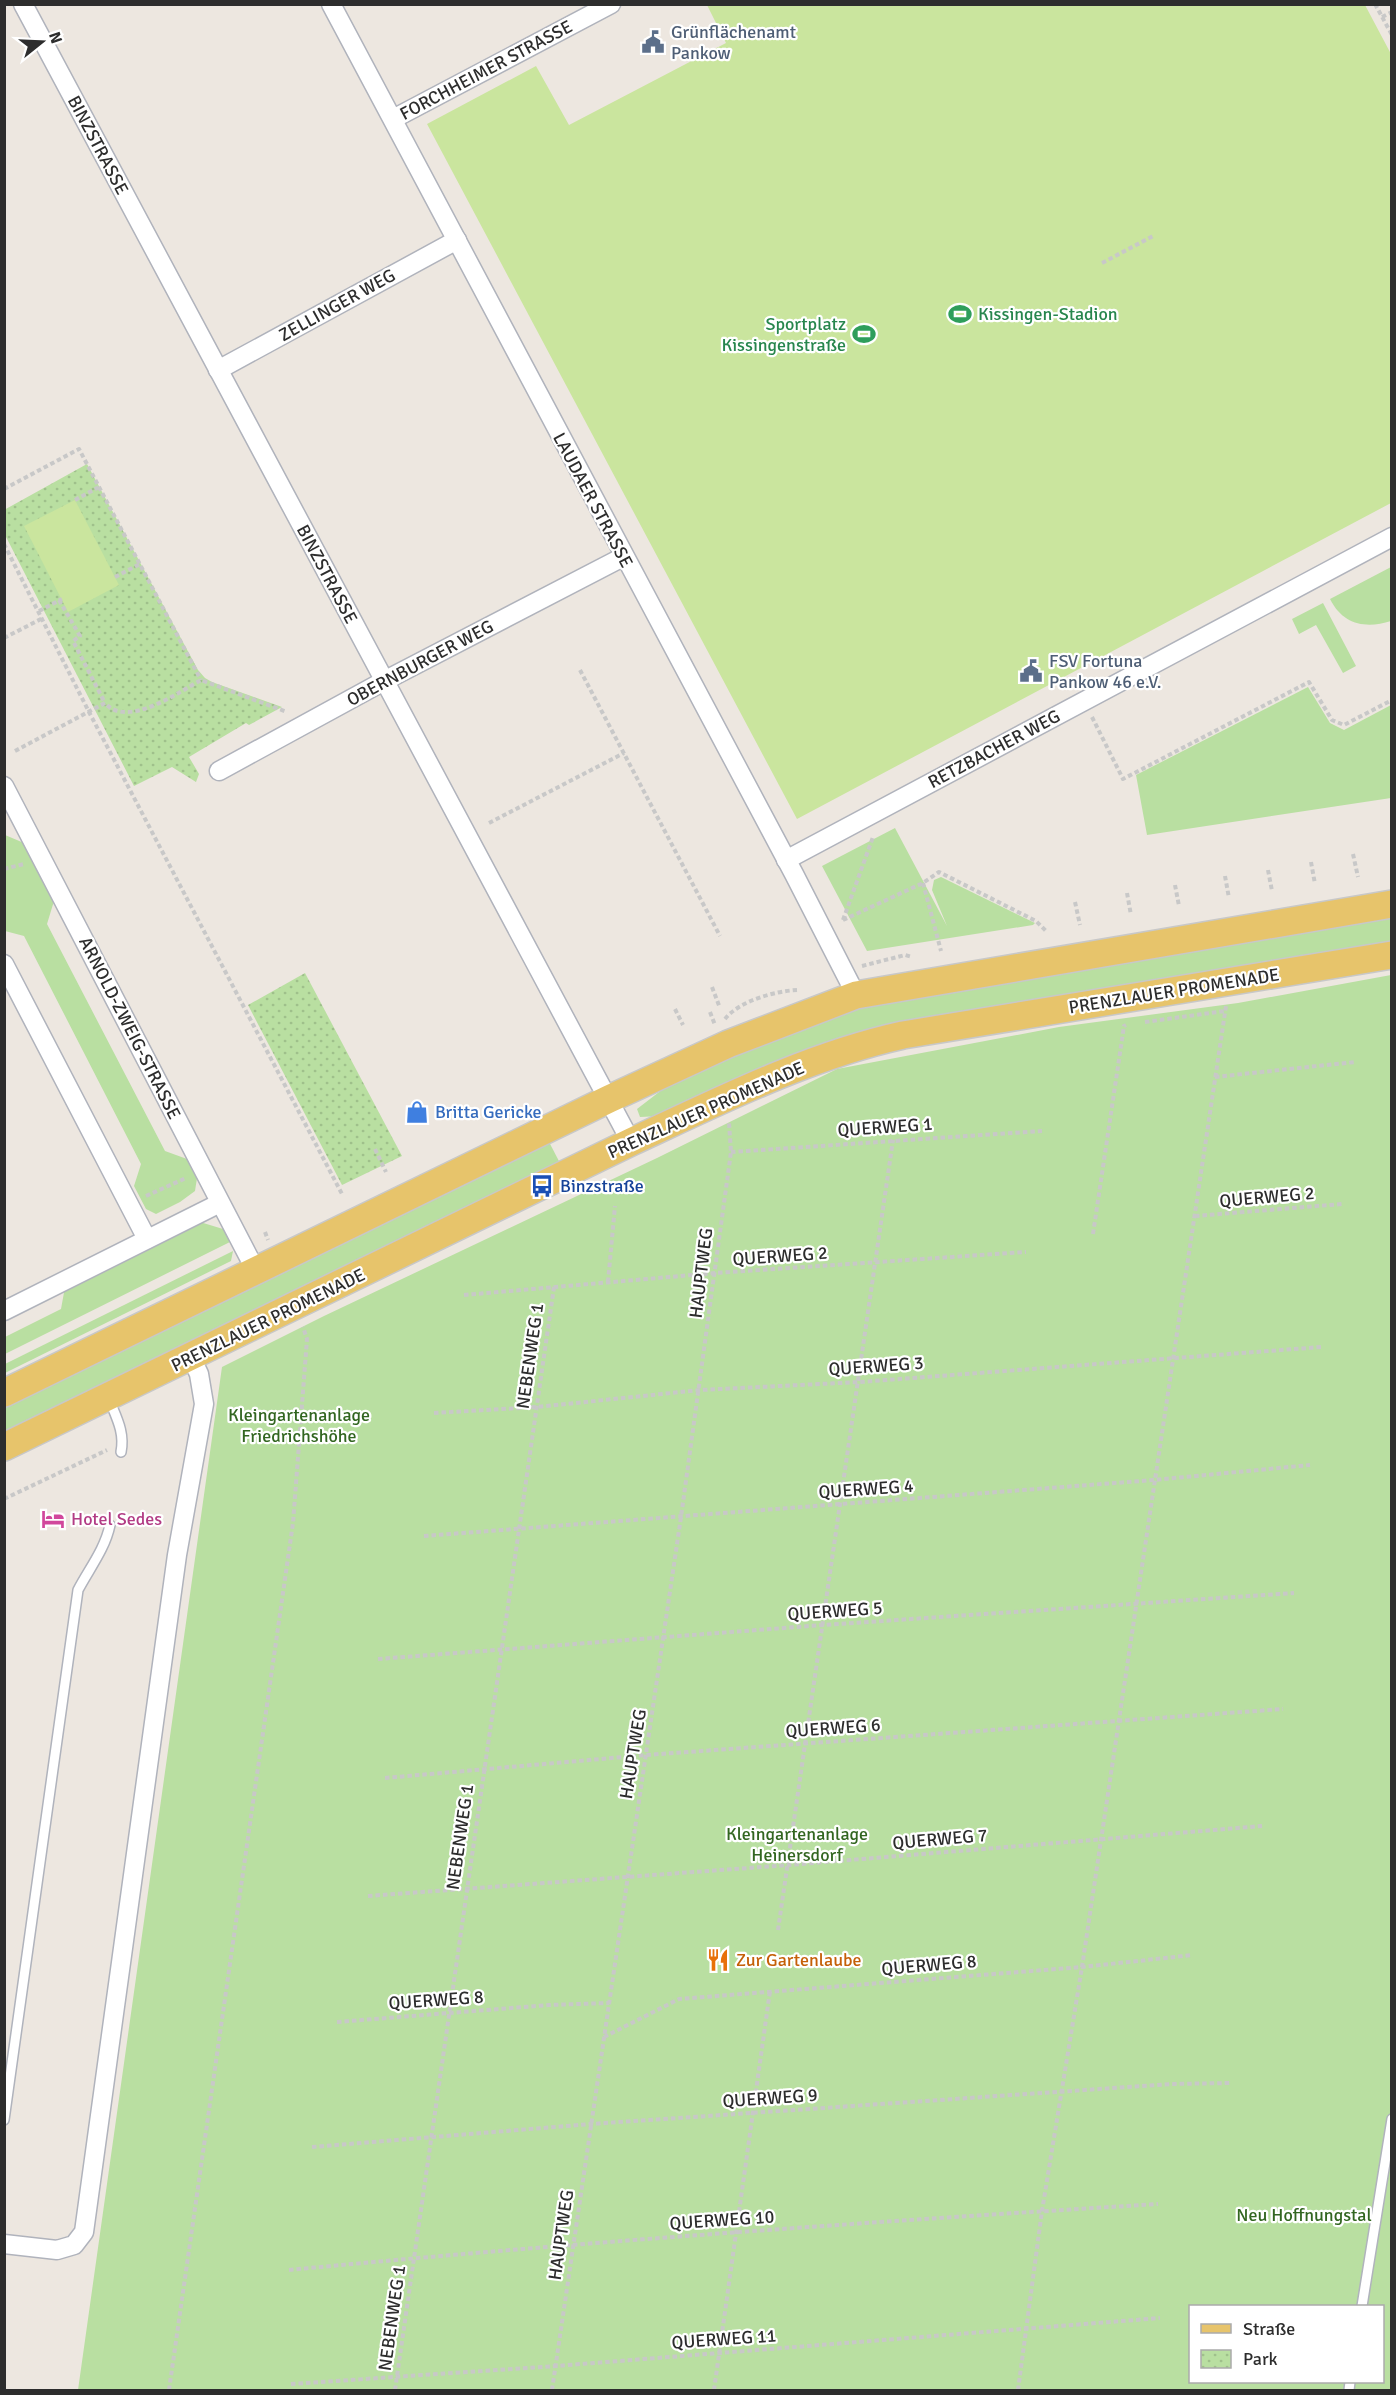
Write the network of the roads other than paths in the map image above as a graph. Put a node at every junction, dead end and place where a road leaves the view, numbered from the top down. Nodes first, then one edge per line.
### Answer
1 (23, 4) edge
2 (331, 4) edge
3 (611, 4) edge
4 (393, 120) junction
5 (457, 240) junction
6 (218, 370) junction
7 (1392, 537) edge
8 (623, 557) junction
9 (384, 681) junction
10 (219, 771) dead end
11 (4, 786) edge
12 (786, 860) junction
13 (1392, 904) edge
14 (1392, 955) edge
15 (4, 964) edge
16 (856, 995) junction
17 (609, 1099) junction
18 (631, 1142) junction
19 (220, 1203) junction
20 (147, 1239) junction
21 (256, 1271) junction
22 (4, 1311) edge
23 (191, 1357) junction
24 (4, 1393) edge
25 (108, 1397) junction
26 (4, 1447) edge
27 (122, 1447) road end
28 (110, 1525) dead end
29 (1392, 2119) edge
30 (4, 2120) edge
31 (4, 2244) edge
32 (1362, 2305) edge

1 - 6 street, BINZSTRASSE
2 - 4 street, LAUDAER STRASSE
3 - 4 street, FORCHHEIMER STRASSE
4 - 5 street, LAUDAER STRASSE
5 - 6 street, ZELLINGER WEG
5 - 8 street, LAUDAER STRASSE
6 - 9 street, BINZSTRASSE
7 - 12 street, RETZBACHER WEG
8 - 9 street, OBERNBURGER WEG
8 - 12 street, LAUDAER STRASSE
9 - 10 street, OBERNBURGER WEG
9 - 17 street, BINZSTRASSE
11 - 19 street, ARNOLD-ZWEIG-STRASSE
12 - 16 street, LAUDAER STRASSE
13 - 16 main road
14 - 18 main road, PRENZLAUER PROMENADE
15 - 20 street
16 - 17 main road
17 - 18 street, BINZSTRASSE
17 - 21 main road
18 - 23 main road, PRENZLAUER PROMENADE
19 - 20 street
19 - 21 street, ARNOLD-ZWEIG-STRASSE
20 - 22 street
21 - 24 main road
23 - 25 main road, PRENZLAUER PROMENADE
23 - 31 street
25 - 26 main road, PRENZLAUER PROMENADE
25 - 27 lane
28 - 30 lane
29 - 32 lane

